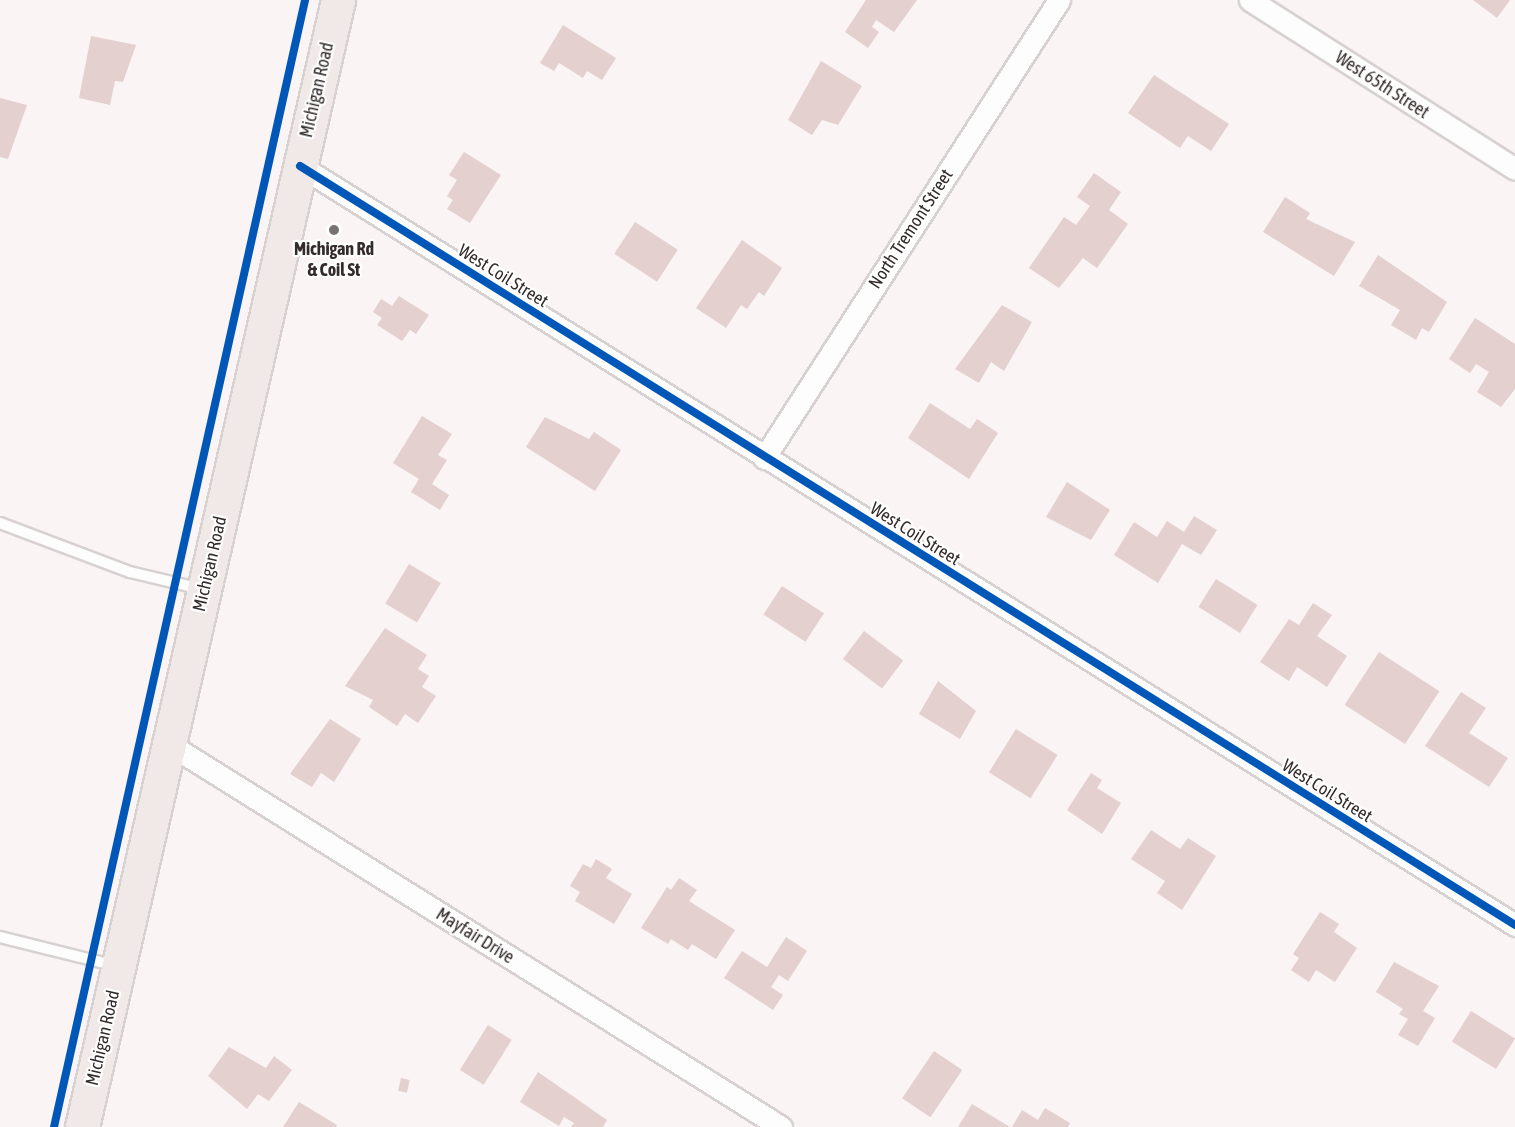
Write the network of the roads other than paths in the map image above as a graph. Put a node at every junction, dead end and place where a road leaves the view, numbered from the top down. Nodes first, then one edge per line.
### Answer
1 (338, 0) edge
2 (1059, 0) edge
3 (1250, 0) edge
4 (300, 166) junction
5 (1515, 169) edge
6 (764, 458) junction
7 (0, 523) edge
8 (204, 590) junction
9 (169, 744) junction
10 (1515, 925) edge
11 (0, 937) edge
12 (119, 967) junction
13 (82, 1127) edge
14 (782, 1127) edge

1 - 4 main road, Michigan Road
2 - 6 street, North Tremont Street
3 - 5 street, West 65th Street
4 - 6 street, West Coil Street
4 - 8 main road, Michigan Road
6 - 10 street, West Coil Street
7 - 8 lane
8 - 9 main road, Michigan Road
9 - 12 main road, Michigan Road
9 - 14 street, Mayfair Drive
11 - 12 lane
12 - 13 main road, Michigan Road

